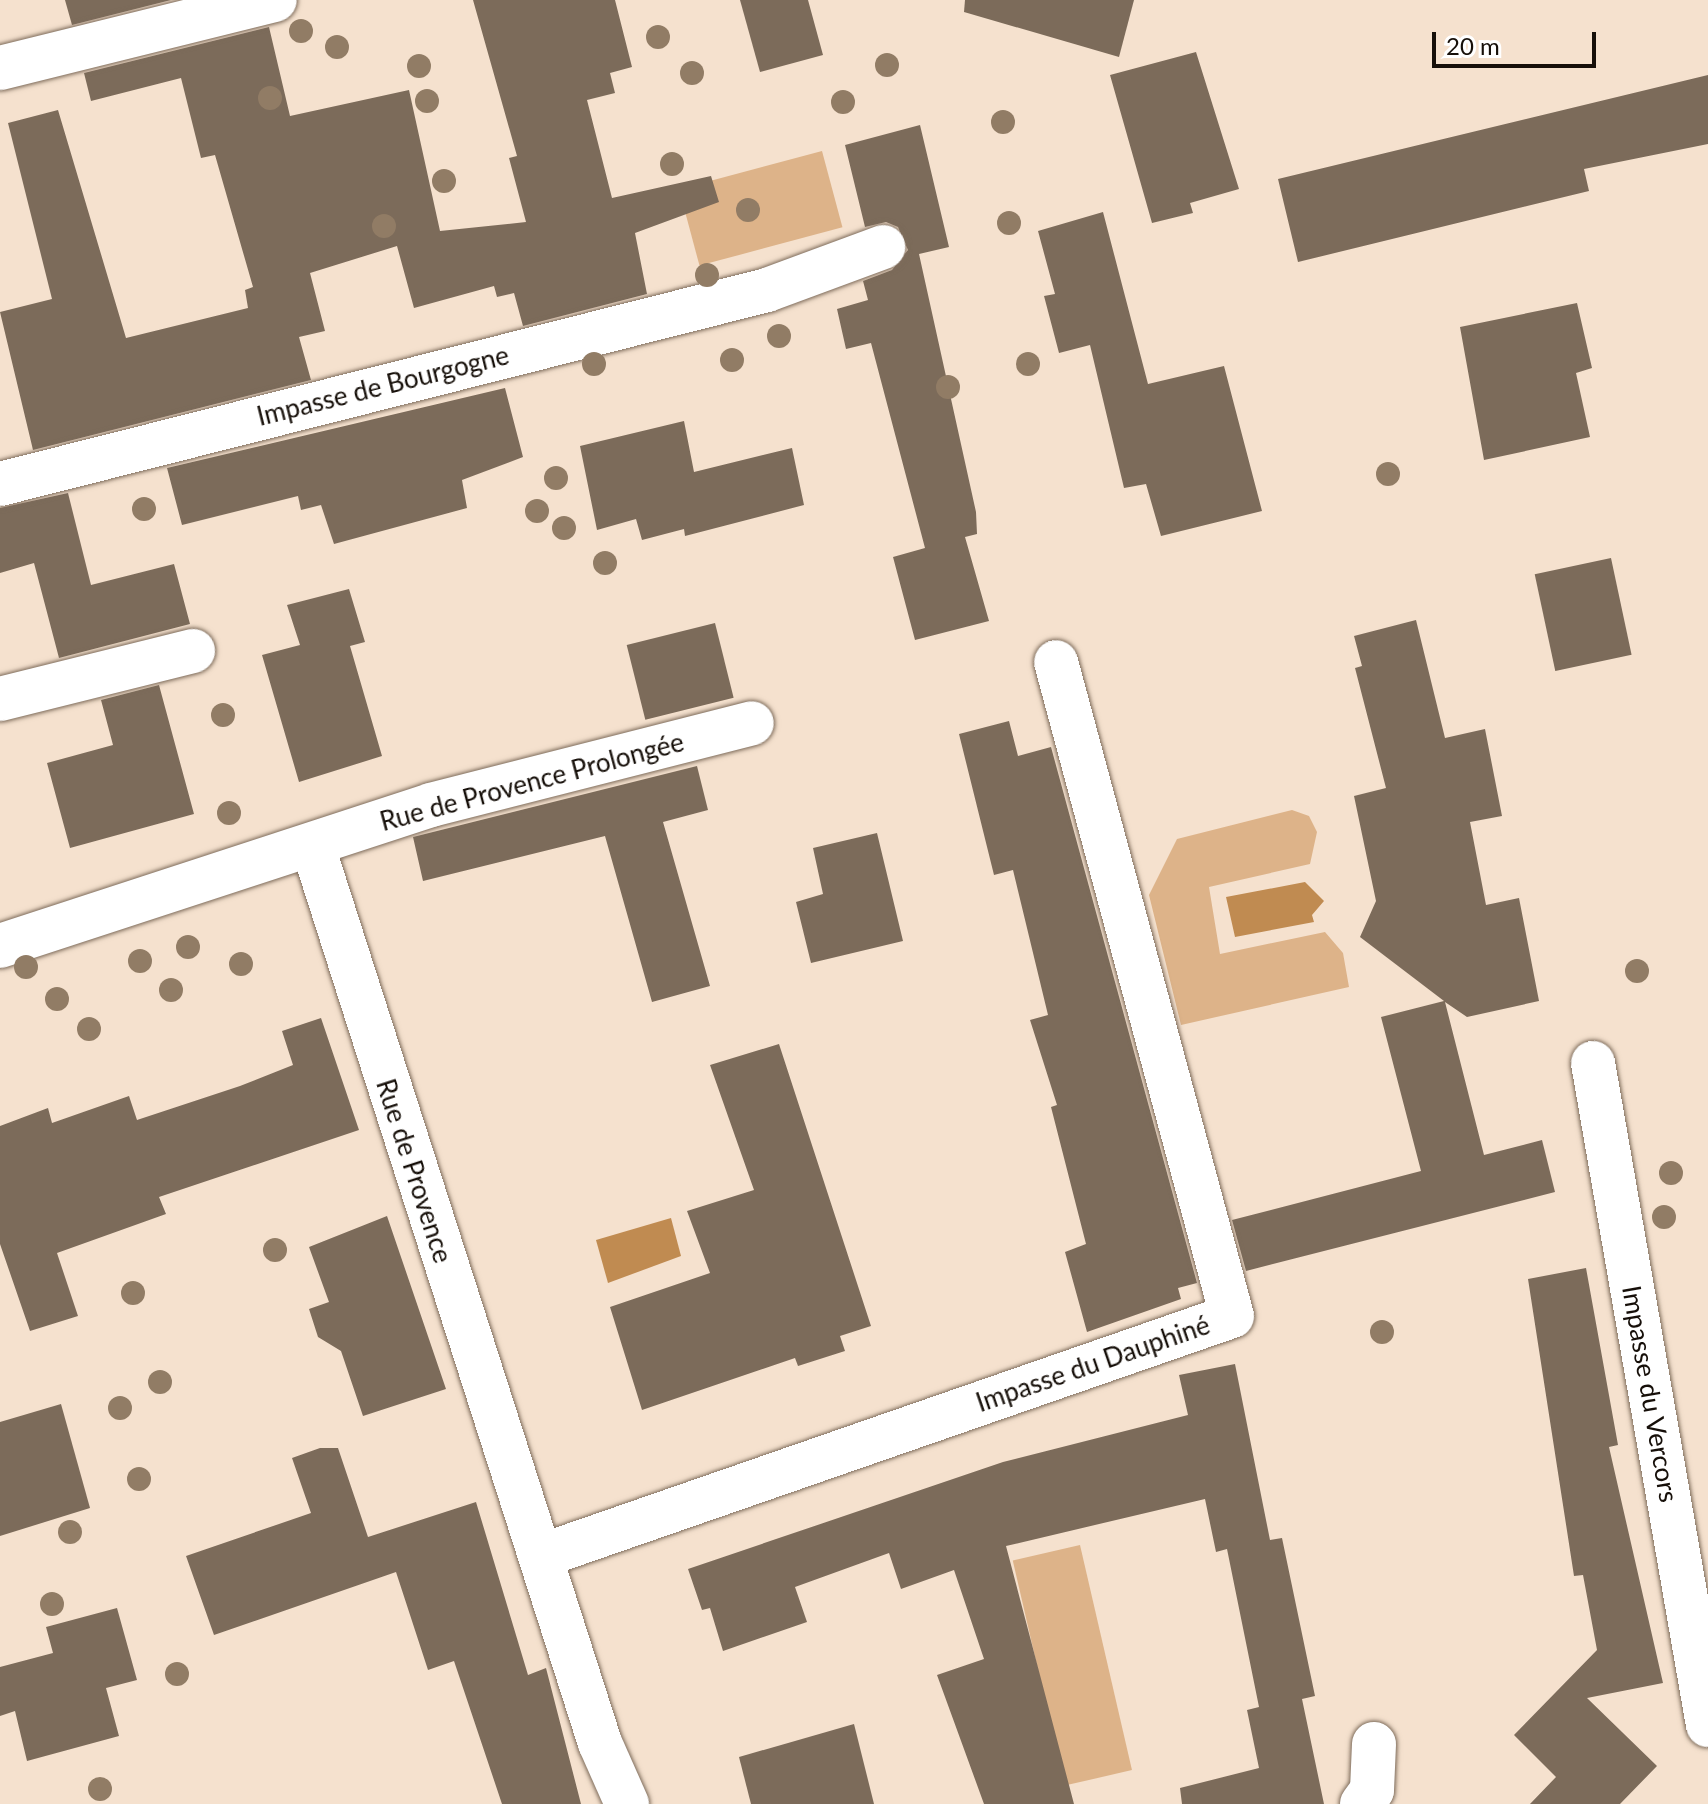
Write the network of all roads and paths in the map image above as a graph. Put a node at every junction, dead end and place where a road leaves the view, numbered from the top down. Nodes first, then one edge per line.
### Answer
1 (275, 0) edge
2 (0, 68) edge
3 (883, 247) dead end
4 (0, 484) edge
5 (193, 651) dead end
6 (1056, 662) dead end
7 (0, 699) edge
8 (752, 723) dead end
9 (313, 847) junction
10 (0, 946) edge
11 (1593, 1063) dead end
12 (541, 1556) junction
13 (1708, 1725) edge
14 (1374, 1744) dead end
15 (627, 1804) edge
16 (1362, 1804) edge

1 - 2 street
3 - 4 street, Impasse de Bourgogne
5 - 7 street
6 - 12 street, Impasse du Dauphiné
8 - 9 street, Rue de Provence Prolongée
9 - 10 street
9 - 12 street, Rue de Provence
11 - 13 street, Impasse du Vercors
12 - 15 street, Rue de Provence
14 - 16 street

